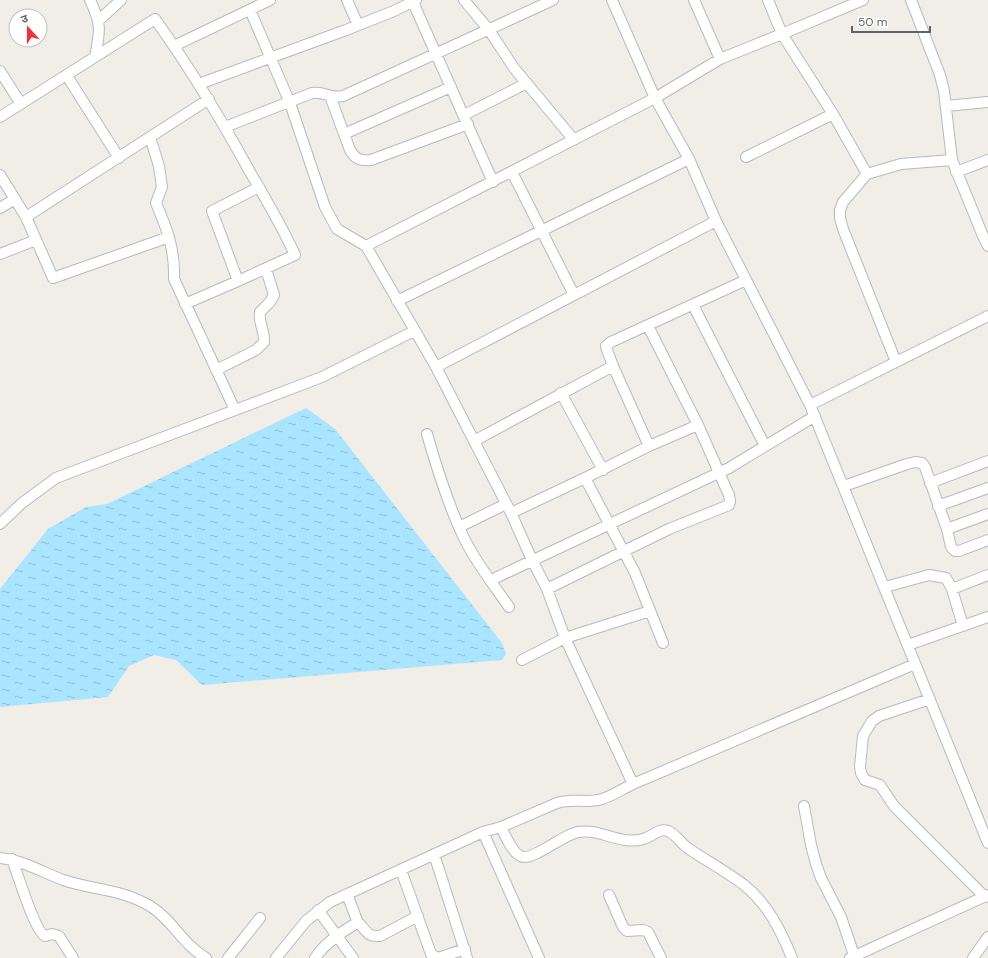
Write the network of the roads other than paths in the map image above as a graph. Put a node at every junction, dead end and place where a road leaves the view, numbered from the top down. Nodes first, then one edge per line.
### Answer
1 (90, 0) edge
2 (121, 0) edge
3 (270, 0) edge
4 (347, 0) edge
5 (414, 0) edge
6 (464, 0) edge
7 (553, 0) edge
8 (612, 0) edge
9 (694, 0) edge
10 (768, 0) edge
11 (863, 0) edge
12 (911, 0) edge
13 (845, 4) edge
14 (250, 10) junction
15 (99, 20) junction
16 (358, 25) junction
17 (489, 30) junction
18 (782, 34) junction
19 (174, 46) junction
20 (436, 54) junction
21 (96, 57) junction
22 (271, 58) junction
23 (720, 59) junction
24 (0, 71) edge
25 (67, 76) junction
26 (527, 83) junction
27 (199, 84) junction
28 (451, 87) junction
29 (330, 96) junction
30 (655, 98) junction
31 (209, 99) junction
32 (988, 102) edge
33 (290, 103) junction
34 (21, 104) junction
35 (946, 106) junction
36 (833, 114) junction
37 (0, 117) edge
38 (466, 120) junction
39 (226, 127) junction
40 (344, 134) junction
41 (150, 137) junction
42 (574, 140) junction
43 (746, 157) dead end
44 (119, 158) junction
45 (690, 159) junction
46 (952, 160) junction
47 (988, 160) edge
48 (512, 172) junction
49 (956, 172) junction
50 (867, 174) junction
51 (0, 175) edge
52 (493, 182) junction
53 (259, 187) junction
54 (15, 199) junction
55 (0, 208) edge
56 (26, 217) junction
57 (716, 222) junction
58 (542, 231) junction
59 (985, 235) edge
60 (169, 237) junction
61 (36, 240) junction
62 (366, 246) junction
63 (988, 246) edge
64 (0, 254) edge
65 (266, 268) junction
66 (746, 280) junction
67 (238, 281) junction
68 (574, 295) junction
69 (397, 301) junction
70 (185, 304) junction
71 (693, 305) junction
72 (988, 316) edge
73 (648, 326) junction
74 (414, 331) junction
75 (896, 362) junction
76 (613, 366) junction
77 (436, 367) junction
78 (216, 370) junction
79 (561, 393) junction
80 (810, 405) junction
81 (235, 410) junction
82 (815, 416) junction
83 (698, 424) junction
84 (427, 434) dead end
85 (474, 441) junction
86 (649, 446) junction
87 (765, 446) junction
88 (988, 461) edge
89 (603, 470) junction
90 (718, 472) junction
91 (585, 478) junction
92 (930, 482) junction
93 (844, 486) junction
94 (988, 488) edge
95 (506, 504) junction
96 (938, 506) junction
97 (511, 513) junction
98 (988, 514) edge
99 (0, 524) edge
100 (609, 525) junction
101 (459, 527) junction
102 (947, 529) junction
103 (988, 540) edge
104 (623, 551) junction
105 (532, 560) junction
106 (988, 575) edge
107 (491, 580) junction
108 (885, 587) junction
109 (547, 589) junction
110 (952, 589) junction
111 (509, 607) dead end
112 (650, 611) junction
113 (988, 617) edge
114 (963, 626) junction
115 (565, 638) junction
116 (663, 643) dead end
117 (908, 646) junction
118 (522, 660) dead end
119 (915, 664) junction
120 (930, 699) junction
121 (632, 784) junction
122 (804, 806) dead end
123 (501, 827) junction
124 (483, 832) junction
125 (988, 843) edge
126 (434, 854) junction
127 (0, 858) edge
128 (12, 859) junction
129 (401, 870) junction
130 (347, 894) junction
131 (609, 895) dead end
132 (986, 896) edge
133 (318, 910) junction
134 (418, 916) junction
135 (260, 918) dead end
136 (358, 923) junction
137 (337, 936) junction
138 (988, 937) edge
139 (466, 954) edge
140 (853, 957) edge
141 (73, 958) edge
142 (206, 958) edge
143 (228, 958) edge
144 (276, 958) edge
145 (314, 958) edge
146 (353, 958) edge
147 (539, 958) edge
148 (660, 958) edge
149 (792, 958) edge
150 (974, 958) edge

1 - 15 street
2 - 15 street
3 - 14 street
4 - 16 street
5 - 16 street
5 - 20 street
6 - 17 street
7 - 17 street
8 - 30 street
9 - 23 street
10 - 18 street
11 - 13 street
12 - 35 street
13 - 18 street
14 - 19 street
14 - 22 street
15 - 21 street
16 - 22 street
17 - 20 street
17 - 26 street
18 - 23 street
18 - 36 street
19 - 21 street
19 - 27 street
20 - 28 street
20 - 29 street
21 - 25 street
22 - 27 street
22 - 33 street
23 - 30 street
24 - 34 street
25 - 34 street
25 - 44 street
26 - 38 street
26 - 42 street
27 - 31 street
28 - 38 street
28 - 40 street
29 - 33 street
29 - 40 street
30 - 42 street
30 - 45 street
31 - 39 street
31 - 41 street
32 - 35 street
33 - 39 street
33 - 62 street
34 - 37 street
35 - 46 street
36 - 43 street
36 - 50 street
38 - 40 street
38 - 52 street
39 - 53 street
41 - 44 street
41 - 60 street
42 - 48 street
44 - 56 street
45 - 57 street
45 - 58 street
46 - 49 street
46 - 50 street
47 - 49 street
48 - 52 street
48 - 58 street
49 - 59 street
50 - 75 street
51 - 54 street
52 - 62 street
53 - 65 street
53 - 67 street
54 - 55 street
54 - 56 street
56 - 61 street
57 - 66 street
57 - 68 street
58 - 68 street
58 - 69 street
59 - 63 street
60 - 61 street
60 - 70 street
61 - 64 street
62 - 69 street
65 - 67 street
65 - 78 street
66 - 71 street
66 - 80 street
67 - 70 street
68 - 77 street
69 - 74 street
70 - 78 street
71 - 73 street
71 - 87 street
72 - 75 street
73 - 76 street
73 - 83 street
74 - 77 street
74 - 81 street
75 - 80 street
76 - 79 street
76 - 86 street
77 - 85 street
78 - 81 street
79 - 85 street
79 - 89 street
80 - 82 street
81 - 99 street
82 - 87 street
82 - 93 street
83 - 86 street
83 - 90 street
84 - 101 street
85 - 95 street
86 - 89 street
87 - 90 street
88 - 92 street
89 - 91 street
90 - 100 street
90 - 104 street
91 - 97 street
91 - 100 street
92 - 93 street
92 - 96 street
93 - 108 street
94 - 96 street
95 - 97 street
95 - 101 street
96 - 102 street
97 - 105 street
98 - 102 street
100 - 104 street
100 - 105 street
101 - 107 street
102 - 103 street
104 - 109 street
104 - 112 street
105 - 107 street
105 - 109 street
106 - 110 street
107 - 111 street
108 - 110 street
108 - 117 street
109 - 115 street
110 - 114 street
112 - 115 street
112 - 116 street
113 - 114 street
114 - 117 street
115 - 118 street
115 - 121 street
117 - 119 street
119 - 120 street
119 - 121 street
120 - 125 street
120 - 132 street
121 - 123 street
122 - 140 street
123 - 124 street
123 - 149 street
124 - 126 street
124 - 147 street
126 - 129 street
126 - 139 street
127 - 128 street
128 - 141 street
128 - 142 street
129 - 130 street
129 - 134 street
130 - 133 street
130 - 136 street
131 - 148 street
132 - 140 street
133 - 137 street
133 - 144 street
134 - 136 street
134 - 139 street
135 - 143 street
136 - 137 street
137 - 145 street
137 - 146 street
138 - 150 street

